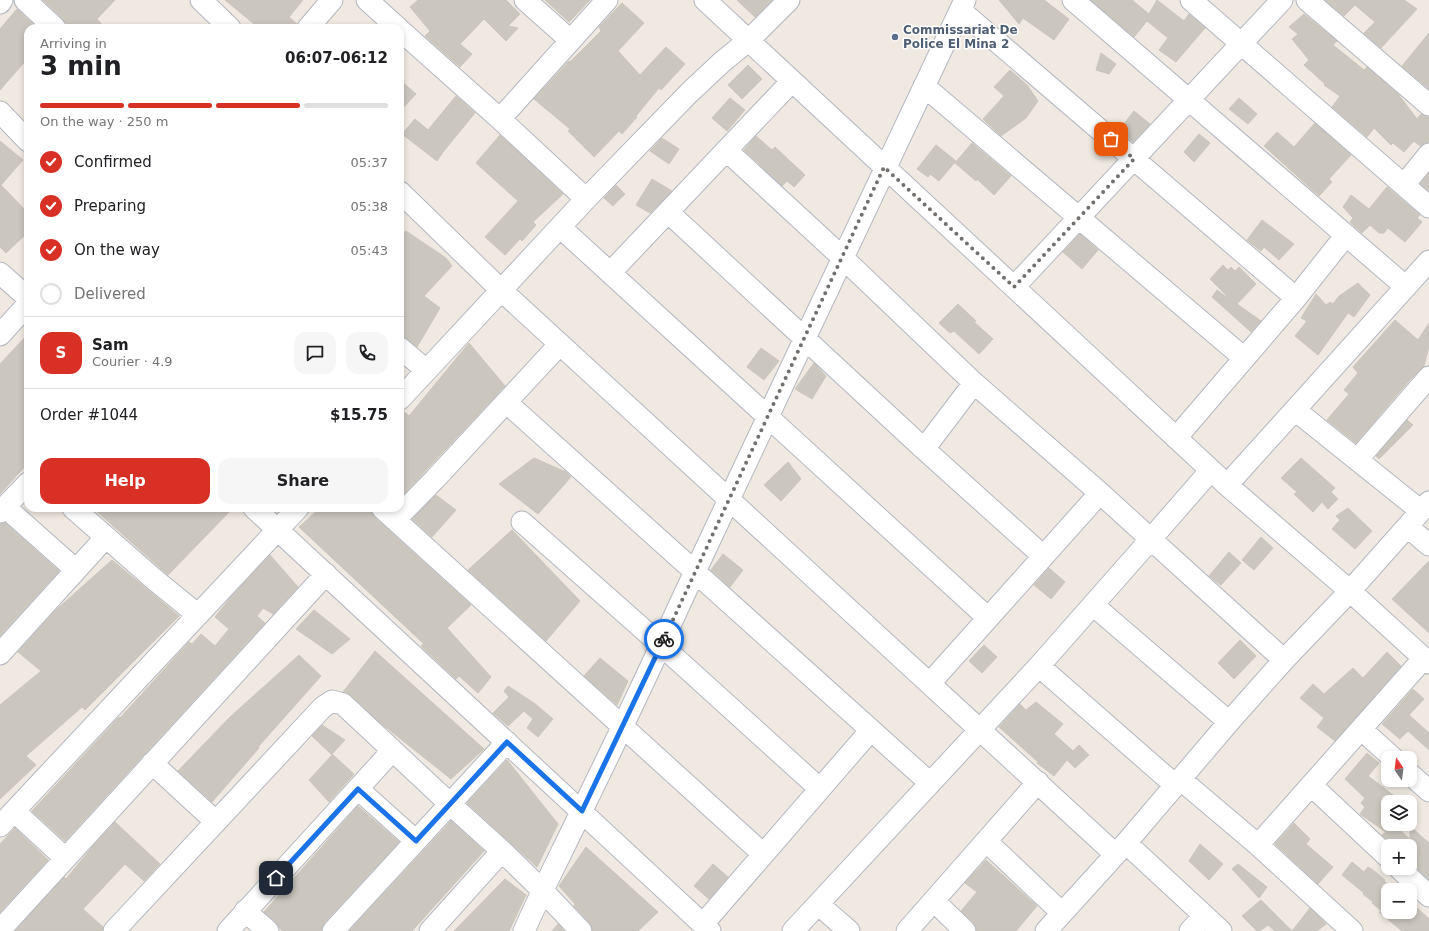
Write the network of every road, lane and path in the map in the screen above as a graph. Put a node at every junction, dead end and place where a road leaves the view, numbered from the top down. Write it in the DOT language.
graph roads {
  1 [pos="2,0"];
  2 [pos="24,0"];
  3 [pos="201,0"];
  4 [pos="332,0"];
  5 [pos="367,0"];
  6 [pos="525,0"];
  7 [pos="607,0"];
  8 [pos="705,0"];
  9 [pos="789,0"];
  10 [pos="1073,0"];
  11 [pos="1191,0"];
  12 [pos="1282,0"];
  13 [pos="1307,0"];
  14 [pos="0,3"];
  15 [pos="962,5"];
  16 [pos="51,24"];
  17 [pos="226,24"];
  18 [pos="311,24"];
  19 [pos="393,24"];
  20 [pos="404,33"];
  21 [pos="570,40"];
  22 [pos="749,40"];
  23 [pos="1241,43"];
  24 [pos="792,81"];
  25 [pos="924,86"];
  26 [pos="1188,99"];
  27 [pos="1429,105"];
  28 [pos="0,112"];
  29 [pos="500,119"];
  30 [pos="24,137"];
  31 [pos="726,150"];
  32 [pos="1429,154"];
  33 [pos="1134,159"];
  34 [pos="884,167"];
  35 [pos="1404,185"];
  36 [pos="404,196"];
  37 [pos="586,199"];
  38 [pos="1429,207"];
  39 [pos="668,212"];
  40 [pos="1079,218"];
  41 [pos="560,226"];
  42 [pos="1346,235"];
  43 [pos="843,258"];
  44 [pos="1429,261"];
  45 [pos="0,273"];
  46 [pos="610,273"];
  47 [pos="1014,287"];
  48 [pos="1406,287"];
  49 [pos="501,290"];
  50 [pos="24,294"];
  51 [pos="1296,298"];
  52 [pos="24,309"];
  53 [pos="0,336"];
  54 [pos="804,337"];
  55 [pos="560,344"];
  56 [pos="404,351"];
  57 [pos="1244,358"];
  58 [pos="426,370"];
  59 [pos="1429,377"];
  60 [pos="974,383"];
  61 [pos="404,395"];
  62 [pos="506,402"];
  63 [pos="1295,410"];
  64 [pos="768,417"];
  65 [pos="1176,438"];
  66 [pos="924,449"];
  67 [pos="1357,460"];
  68 [pos="1211,470"];
  69 [pos="1227,485"];
  70 [pos="24,487"];
  71 [pos="1100,493"];
  72 [pos="730,499"];
  73 [pos="404,503"];
  74 [pos="3,509"];
  75 [pos="79,512"];
  76 [pos="258,512"];
  77 [pos="294,512"];
  78 [pos="1419,513"];
  79 [pos="389,514"];
  80 [pos="522,522"];
  81 [pos="278,530"];
  82 [pos="106,536"];
  83 [pos="1150,540"];
  84 [pos="1429,545"];
  85 [pos="1043,556"];
  86 [pos="76,570"];
  87 [pos="695,572"];
  88 [pos="326,574"];
  89 [pos="1350,591"];
  90 [pos="1093,605"];
  91 [pos="198,615"];
  92 [pos="988,618"];
  93 [pos="661,645"];
  94 [pos="0,654"];
  95 [pos="1284,660"];
  96 [pos="1426,661"];
  97 [pos="1039,666"];
  98 [pos="930,683"];
  99 [pos="1229,722"];
  100 [pos="622,727"];
  101 [pos="979,729"];
  102 [pos="1361,729"];
  103 [pos="871,730"];
  104 [pos="507,742"];
  105 [pos="392,751"];
  106 [pos="1385,751"];
  107 [pos="152,763"];
  108 [pos="1417,780"];
  109 [pos="1038,782"];
  110 [pos="1177,782"];
  111 [pos="930,783"];
  112 [pos="1311,785"];
  113 [pos="358,789"];
  114 [pos="820,789"];
  115 [pos="1429,791"];
  116 [pos="450,804"];
  117 [pos="14,811"];
  118 [pos="582,811"];
  119 [pos="216,822"];
  120 [pos="0,826"];
  121 [pos="416,841"];
  122 [pos="986,841"];
  123 [pos="1258,845"];
  124 [pos="1121,848"];
  125 [pos="1381,850"];
  126 [pos="502,851"];
  127 [pos="763,854"];
  128 [pos="65,858"];
  129 [pos="1406,875"];
  130 [pos="542,890"];
  131 [pos="1429,896"];
  132 [pos="934,901"];
  133 [pos="818,904"];
  134 [pos="246,911"];
  135 [pos="1062,913"];
  136 [pos="1204,916"];
  137 [pos="706,927"];
  138 [pos="0,930"];
  139 [pos="114,931"];
  140 [pos="228,931"];
  141 [pos="268,931"];
  142 [pos="333,931"];
  143 [pos="430,931"];
  144 [pos="524,931"];
  145 [pos="581,931"];
  146 [pos="793,931"];
  147 [pos="849,931"];
  148 [pos="907,931"];
  149 [pos="965,931"];
  150 [pos="1046,931"];
  151 [pos="1190,931"];
  152 [pos="1221,931"];
  153 [pos="1352,931"];
  1 -- 14 [label="street"];
  2 -- 16 [label="street"];
  3 -- 17 [label="street"];
  4 -- 18 [label="street"];
  5 -- 19 [label="street"];
  6 -- 21 [label="street"];
  7 -- 21 [label="street"];
  8 -- 22 [label="street"];
  9 -- 22 [label="street"];
  10 -- 26 [label="street"];
  11 -- 23 [label="street"];
  12 -- 23 [label="street"];
  13 -- 27 [label="street"];
  15 -- 25 [label="street"];
  15 -- 33 [label="street"];
  20 -- 29 [label="street"];
  21 -- 29 [label="street"];
  22 -- 24 [label="street"];
  22 -- 37 [label="street"];
  23 -- 26 [label="street"];
  23 -- 35 [label="street"];
  24 -- 31 [label="street"];
  24 -- 34 [label="street"];
  25 -- 34 [label="street"];
  25 -- 40 [label="street"];
  26 -- 33 [label="street"];
  26 -- 42 [label="street"];
  28 -- 30 [label="street"];
  29 -- 37 [label="street"];
  31 -- 39 [label="street"];
  31 -- 43 [label="street"];
  32 -- 35 [label="street"];
  33 -- 40 [label="street"];
  33 -- 51 [label="street"];
  34 -- 43 [label="street"];
  34 -- 47 [label="street"];
  35 -- 38 [label="street"];
  36 -- 49 [label="street"];
  37 -- 41 [label="street"];
  39 -- 46 [label="street"];
  39 -- 54 [label="street"];
  40 -- 47 [label="street"];
  40 -- 57 [label="street"];
  41 -- 46 [label="street"];
  41 -- 49 [label="street"];
  42 -- 48 [label="street"];
  42 -- 51 [label="street"];
  43 -- 54 [label="street"];
  43 -- 60 [label="street"];
  44 -- 48 [label="street"];
  45 -- 50 [label="street"];
  46 -- 64 [label="street"];
  47 -- 65 [label="street"];
  48 -- 63 [label="street"];
  49 -- 55 [label="street"];
  49 -- 58 [label="street"];
  51 -- 57 [label="street"];
  52 -- 53 [label="street"];
  54 -- 64 [label="street"];
  54 -- 66 [label="street"];
  55 -- 62 [label="street"];
  55 -- 72 [label="street"];
  56 -- 58 [label="street"];
  57 -- 65 [label="street"];
  58 -- 61 [label="street"];
  59 -- 67 [label="street"];
  60 -- 66 [label="street"];
  60 -- 71 [label="street"];
  62 -- 73 [label="street"];
  62 -- 87 [label="street"];
  63 -- 67 [label="street"];
  63 -- 69 [label="street"];
  64 -- 72 [label="street"];
  64 -- 92 [label="street"];
  65 -- 68 [label="street"];
  66 -- 85 [label="street"];
  67 -- 78 [label="street"];
  68 -- 69 [label="street"];
  68 -- 83 [label="street"];
  69 -- 89 [label="street"];
  70 -- 74 [label="street"];
  71 -- 83 [label="street"];
  71 -- 85 [label="street"];
  72 -- 87 [label="street"];
  72 -- 98 [label="street"];
  74 -- 86 [label="street"];
  75 -- 82 [label="street"];
  76 -- 81 [label="street"];
  77 -- 81 [label="street"];
  78 -- 84 [label="street"];
  78 -- 89 [label="street"];
  79 -- 100 [label="street"];
  80 -- 93 [label="street"];
  81 -- 88 [label="street"];
  81 -- 91 [label="street"];
  82 -- 86 [label="street"];
  82 -- 91 [label="street"];
  83 -- 90 [label="street"];
  83 -- 95 [label="street"];
  85 -- 92 [label="street"];
  86 -- 94 [label="street"];
  87 -- 93 [label="street"];
  87 -- 103 [label="street"];
  88 -- 104 [label="street"];
  88 -- 107 [label="street"];
  89 -- 95 [label="street"];
  89 -- 96 [label="street"];
  90 -- 97 [label="street"];
  90 -- 99 [label="street"];
  91 -- 117 [label="street"];
  92 -- 98 [label="street"];
  93 -- 100 [label="street"];
  93 -- 114 [label="street"];
  95 -- 99 [label="street"];
  96 -- 102 [label="street"];
  97 -- 101 [label="street"];
  97 -- 110 [label="street"];
  98 -- 101 [label="street"];
  99 -- 110 [label="street"];
  100 -- 118 [label="street"];
  100 -- 127 [label="street"];
  101 -- 109 [label="street"];
  101 -- 111 [label="street"];
  102 -- 106 [label="street"];
  102 -- 112 [label="street"];
  103 -- 111 [label="street"];
  103 -- 114 [label="street"];
  104 -- 116 [label="street"];
  104 -- 118 [label="street"];
  105 -- 113 [label="street"];
  105 -- 116 [label="street"];
  105 -- 119 [label="street"];
  107 -- 119 [label="street"];
  107 -- 128 [label="street"];
  108 -- 115 [label="street"];
  109 -- 122 [label="street"];
  109 -- 124 [label="street"];
  110 -- 123 [label="street"];
  110 -- 124 [label="street"];
  111 -- 133 [label="street"];
  112 -- 123 [label="street"];
  112 -- 125 [label="street"];
  113 -- 121 [label="street"];
  113 -- 134 [label="street"];
  114 -- 127 [label="street"];
  116 -- 121 [label="street"];
  116 -- 126 [label="street"];
  117 -- 120 [label="street"];
  117 -- 128 [label="street"];
  118 -- 130 [label="street"];
  118 -- 137 [label="street"];
  119 -- 139 [label="street"];
  121 -- 142 [label="street"];
  122 -- 132 [label="street"];
  122 -- 135 [label="street"];
  123 -- 153 [label="street"];
  124 -- 135 [label="street"];
  124 -- 136 [label="street"];
  126 -- 130 [label="street"];
  126 -- 143 [label="street"];
  127 -- 137 [label="street"];
  128 -- 138 [label="street"];
  129 -- 131 [label="street"];
  130 -- 144 [label="street"];
  130 -- 145 [label="street"];
  132 -- 148 [label="street"];
  132 -- 149 [label="street"];
  133 -- 146 [label="street"];
  133 -- 147 [label="street"];
  134 -- 140 [label="street"];
  134 -- 141 [label="street"];
  135 -- 150 [label="street"];
  136 -- 151 [label="street"];
  136 -- 152 [label="street"];
}
